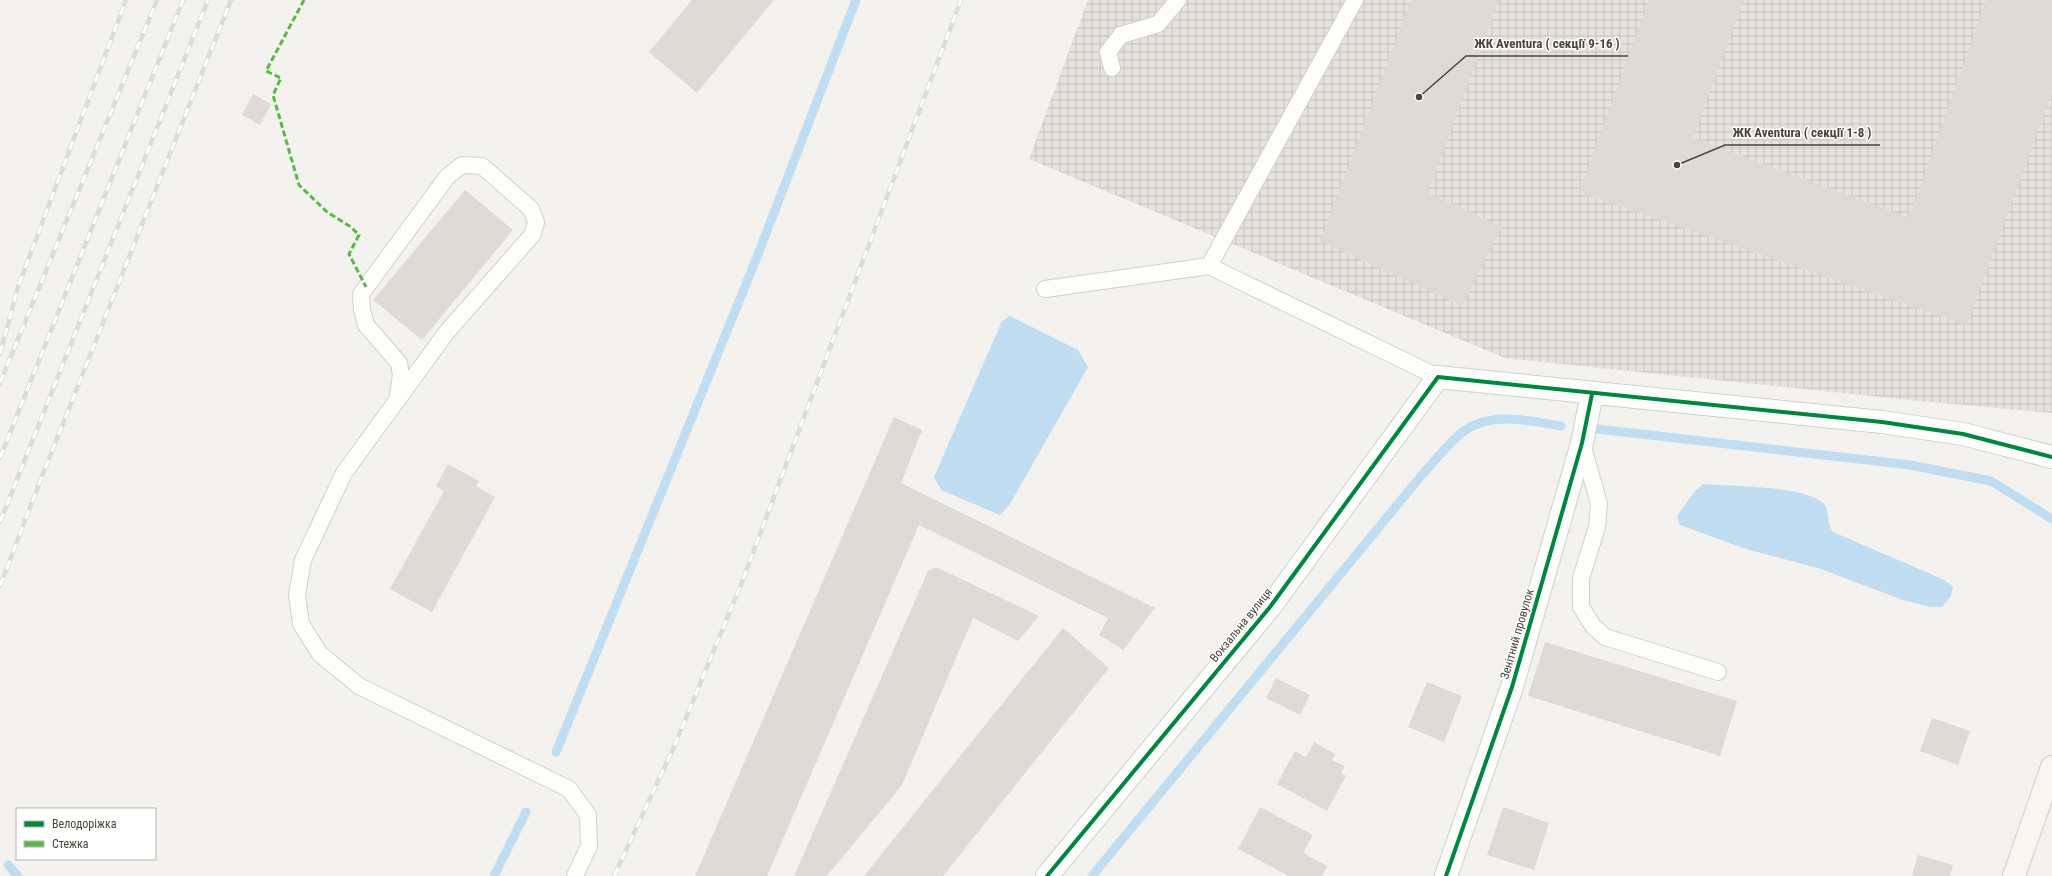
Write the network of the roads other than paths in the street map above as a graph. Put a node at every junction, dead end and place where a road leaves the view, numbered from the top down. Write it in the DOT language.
graph roads {
  1 [pos="1178,0"];
  2 [pos="1355,0"];
  3 [pos="1112,68"];
  4 [pos="1209,266"];
  5 [pos="1045,289"];
  6 [pos="1438,377"];
  7 [pos="1592,394"];
  8 [pos="397,401"];
  9 [pos="1582,443"];
  10 [pos="2052,457"];
  11 [pos="1718,672"];
  12 [pos="2052,767"];
  13 [pos="575,876"];
  14 [pos="1047,876"];
  15 [pos="1446,876"];
  16 [pos="2014,876"];
  1 -- 3 [label="lane"];
  2 -- 4 [label="lane"];
  4 -- 5 [label="lane"];
  4 -- 6 [label="lane"];
  6 -- 7 [label="street"];
  6 -- 14 [label="street, Вокзальна вулиця"];
  7 -- 9 [label="street, Зенітний провулок"];
  7 -- 10 [label="street"];
  8 -- 8 [label="lane"];
  8 -- 13 [label="lane"];
  9 -- 11 [label="lane"];
  9 -- 15 [label="street, Зенітний провулок"];
  12 -- 16 [label="main road"];
}
